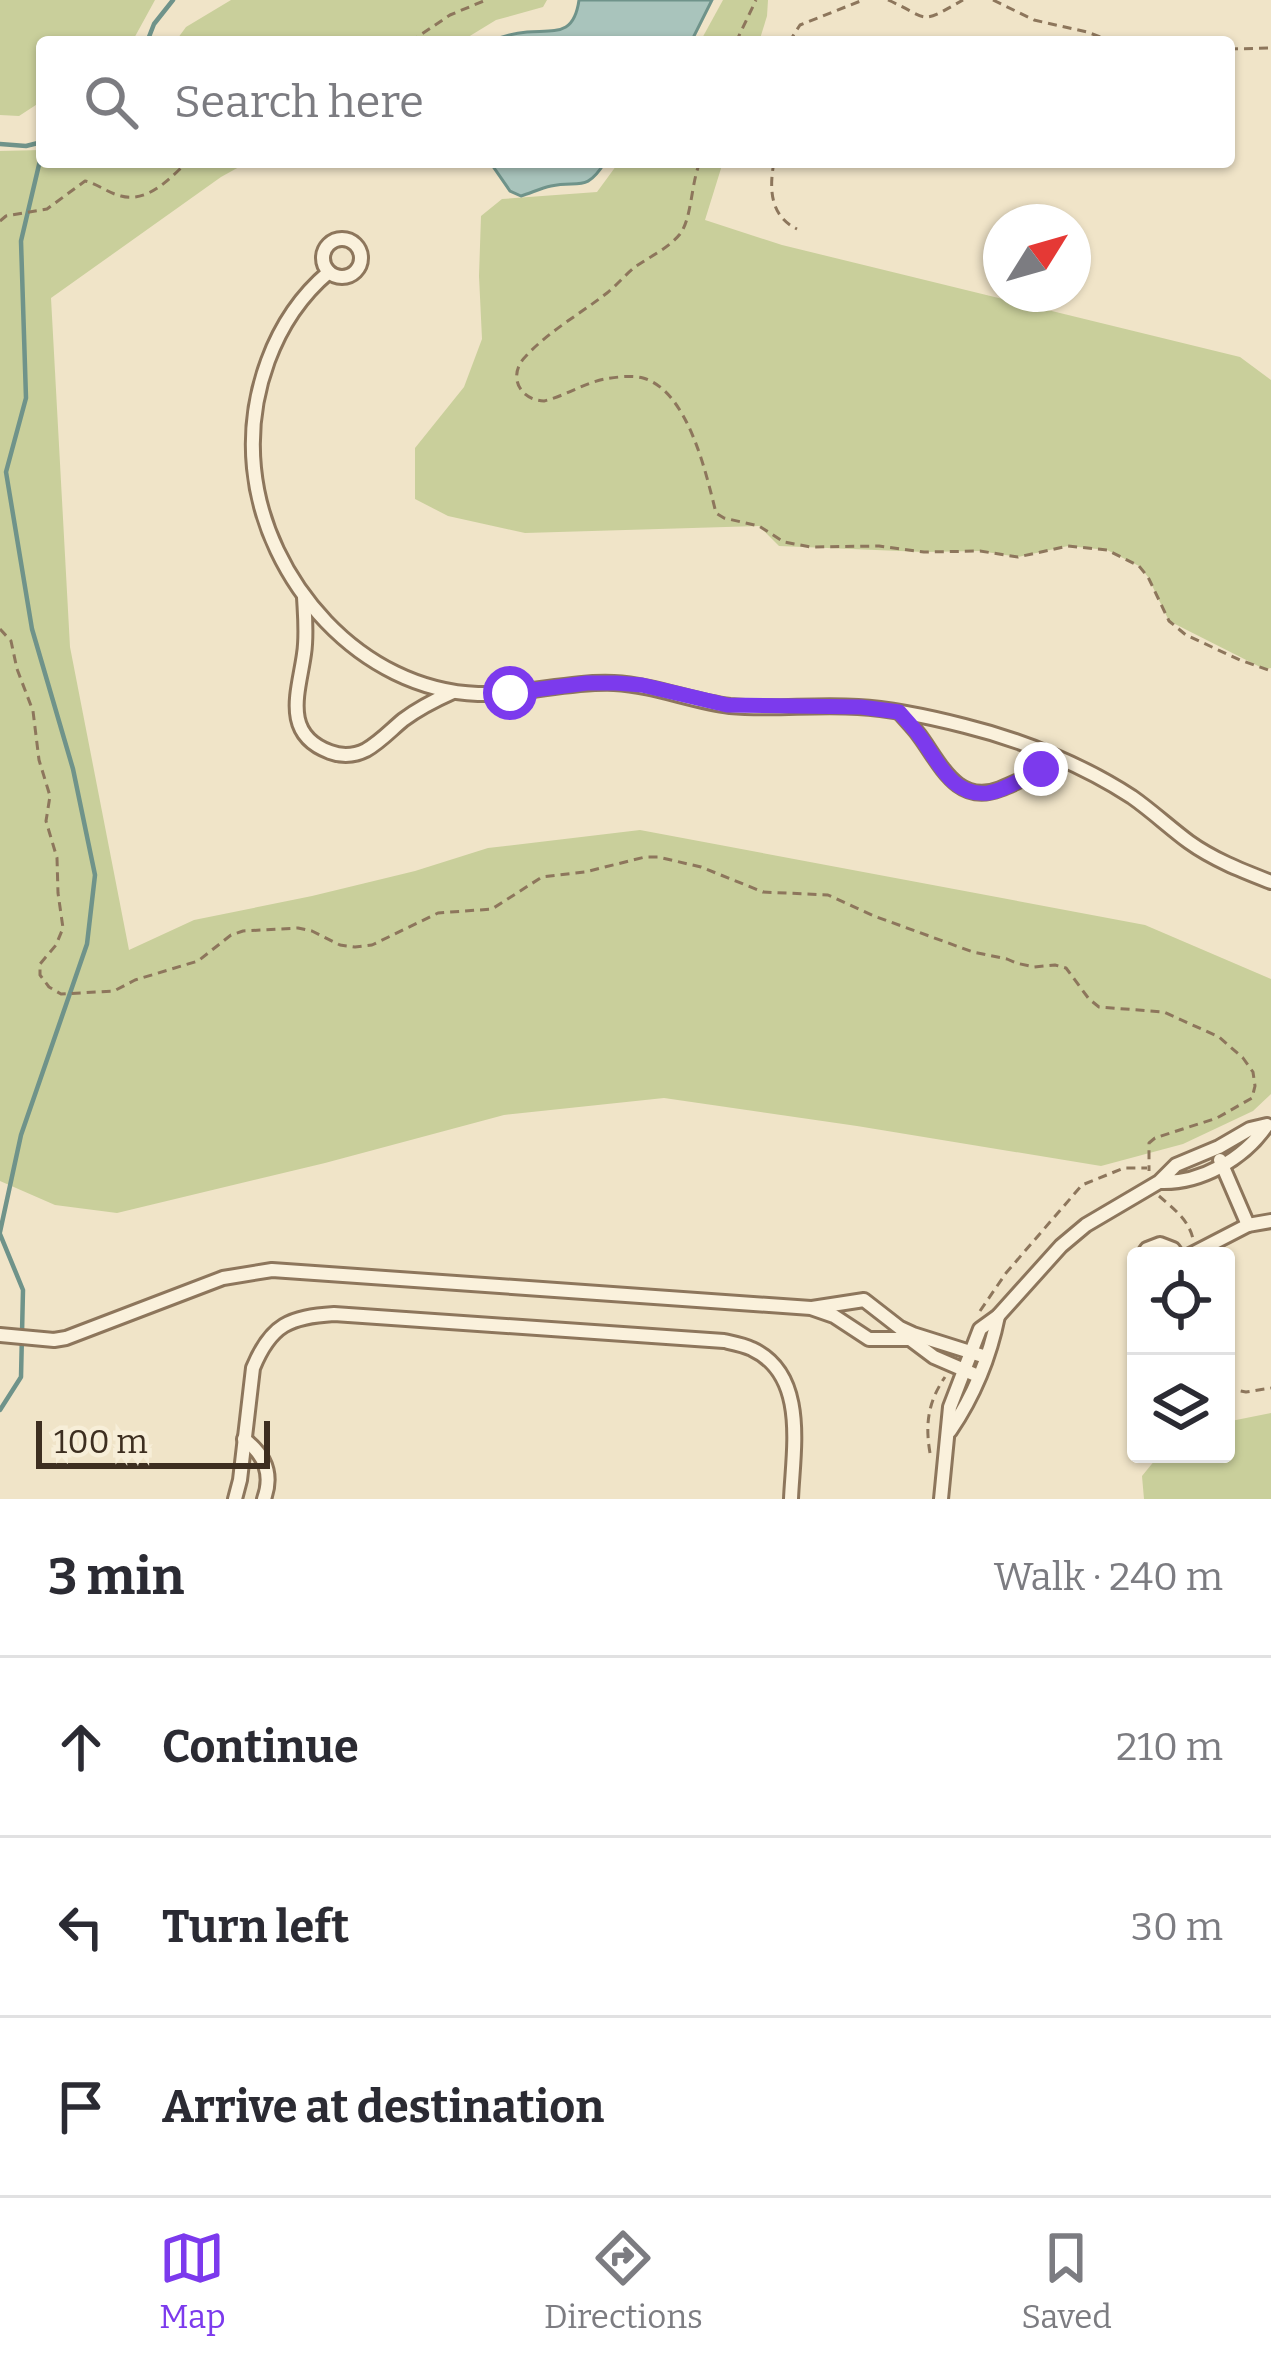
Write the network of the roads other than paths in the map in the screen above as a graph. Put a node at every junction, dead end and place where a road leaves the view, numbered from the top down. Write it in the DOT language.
graph roads {
  1 [pos="329,272"];
  2 [pos="304,596"];
  3 [pos="453,692"];
  4 [pos="899,712"];
  5 [pos="1063,762"];
  6 [pos="1271,882"];
  7 [pos="1269,1123"];
  8 [pos="1215,1149"];
  9 [pos="1222,1165"];
  10 [pos="1156,1183"];
  11 [pos="1271,1221"];
  12 [pos="1248,1225"];
  13 [pos="1206,1247"];
  14 [pos="811,1308"];
  15 [pos="998,1316"];
  16 [pos="1,1335"];
  17 [pos="971,1350"];
  18 [pos="986,1357"];
  19 [pos="962,1371"];
  20 [pos="978,1376"];
  21 [pos="950,1432"];
  22 [pos="244,1439"];
  23 [pos="235,1499"];
  24 [pos="264,1499"];
  25 [pos="790,1499"];
  26 [pos="940,1499"];
  1 -- 2 [label="street"];
  2 -- 3 [label="street"];
  2 -- 3 [label="street"];
  3 -- 4 [label="street"];
  4 -- 5 [label="street"];
  4 -- 5 [label="street"];
  5 -- 6 [label="street"];
  7 -- 8 [label="street"];
  7 -- 9 [label="street"];
  8 -- 9 [label="street"];
  8 -- 10 [label="street"];
  9 -- 10 [label="street"];
  9 -- 12 [label="street"];
  10 -- 15 [label="street"];
  11 -- 12 [label="street"];
  12 -- 13 [label="street"];
  14 -- 16 [label="street"];
  14 -- 17 [label="street"];
  14 -- 19 [label="street"];
  15 -- 17 [label="street"];
  15 -- 18 [label="street"];
  17 -- 18 [label="street"];
  17 -- 19 [label="street"];
  18 -- 20 [label="street"];
  19 -- 20 [label="street"];
  19 -- 21 [label="street"];
  20 -- 21 [label="street"];
  21 -- 26 [label="street"];
  22 -- 23 [label="street"];
  22 -- 24 [label="street"];
  22 -- 25 [label="street"];
}
